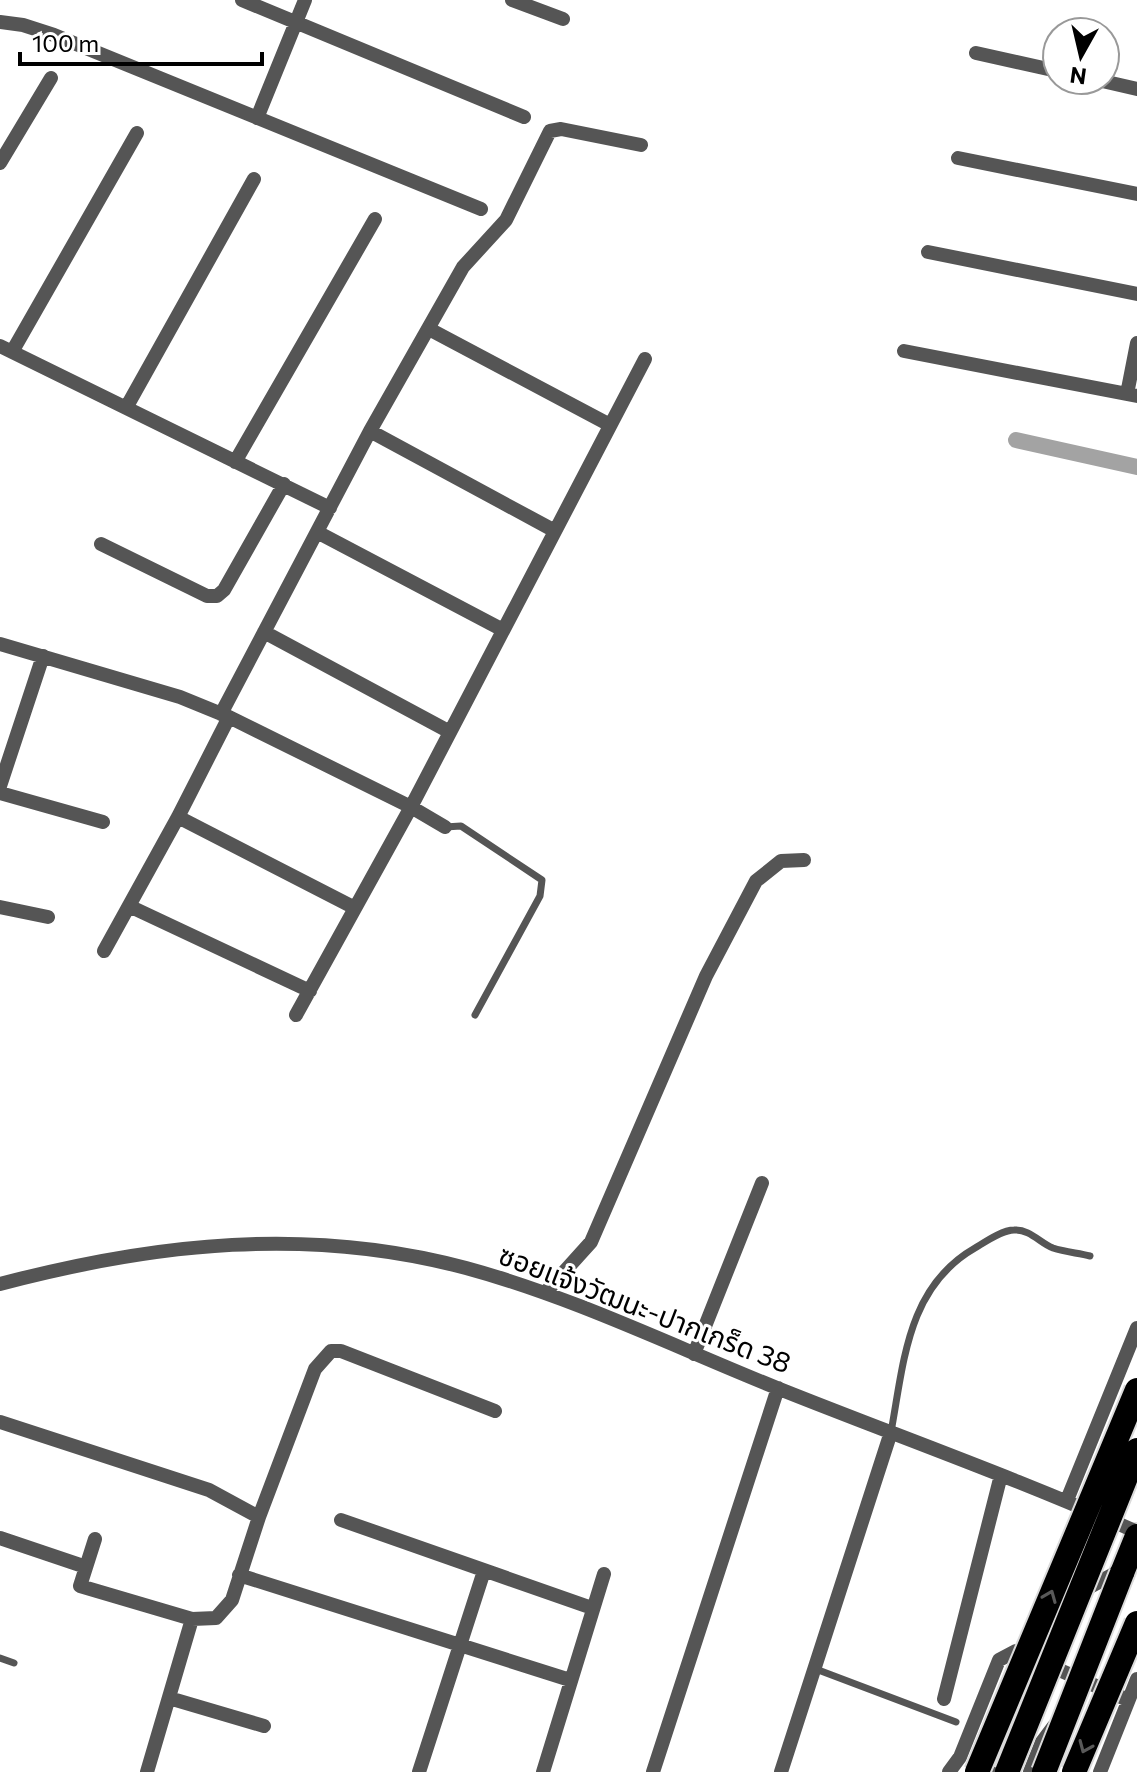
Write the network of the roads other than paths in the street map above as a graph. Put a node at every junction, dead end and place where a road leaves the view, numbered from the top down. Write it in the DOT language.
graph roads {
  1 [pos="242,0"];
  2 [pos="305,0"];
  3 [pos="512,0"];
  4 [pos="563,19"];
  5 [pos="0,22"];
  6 [pos="296,22"];
  7 [pos="976,53"];
  8 [pos="1041,67"];
  9 [pos="51,78"];
  10 [pos="524,117"];
  11 [pos="257,118"];
  12 [pos="137,133"];
  13 [pos="641,145"];
  14 [pos="958,158"];
  15 [pos="0,163"];
  16 [pos="254,179"];
  17 [pos="1137,194"];
  18 [pos="481,209"];
  19 [pos="375,219"];
  20 [pos="928,252"];
  21 [pos="1137,294"];
  22 [pos="429,329"];
  23 [pos="1137,343"];
  24 [pos="6,349"];
  25 [pos="904,351"];
  26 [pos="645,359"];
  27 [pos="1132,395"];
  28 [pos="126,408"];
  29 [pos="610,425"];
  30 [pos="370,431"];
  31 [pos="235,462"];
  32 [pos="284,484"];
  33 [pos="330,508"];
  34 [pos="555,531"];
  35 [pos="317,532"];
  36 [pos="101,544"];
  37 [pos="503,630"];
  38 [pos="264,632"];
  39 [pos="0,644"];
  40 [pos="43,656"];
  41 [pos="225,716"];
  42 [pos="450,732"];
  43 [pos="0,786"];
  44 [pos="0,793"];
  45 [pos="411,807"];
  46 [pos="178,817"];
  47 [pos="103,822"];
  48 [pos="445,827"];
  49 [pos="804,860"];
  50 [pos="129,906"];
  51 [pos="0,907"];
  52 [pos="355,908"];
  53 [pos="48,917"];
  54 [pos="104,951"];
  55 [pos="310,991"];
  56 [pos="296,1015"];
  57 [pos="475,1015"];
  58 [pos="762,1183"];
  59 [pos="1090,1256"];
  60 [pos="0,1284"];
  61 [pos="545,1293"];
  62 [pos="1137,1328"];
  63 [pos="694,1354"];
  64 [pos="778,1388"];
  65 [pos="1137,1390"];
  66 [pos="495,1411"];
  67 [pos="0,1422"];
  68 [pos="891,1432"];
  69 [pos="1137,1450"];
  70 [pos="1001,1475"];
  71 [pos="1067,1500"];
  72 [pos="1137,1513"];
  73 [pos="259,1517"];
  74 [pos="341,1520"];
  75 [pos="1135,1532"];
  76 [pos="0,1538"];
  77 [pos="95,1539"];
  78 [pos="86,1567"];
  79 [pos="484,1571"];
  80 [pos="1118,1573"];
  81 [pos="604,1574"];
  82 [pos="239,1575"];
  83 [pos="592,1608"];
  84 [pos="192,1619"];
  85 [pos="1137,1623"];
  86 [pos="459,1644"];
  87 [pos="0,1658"];
  88 [pos="1035,1659"];
  89 [pos="14,1663"];
  90 [pos="813,1668"];
  91 [pos="1074,1677"];
  92 [pos="1137,1679"];
  93 [pos="570,1680"];
  94 [pos="169,1698"];
  95 [pos="944,1699"];
  96 [pos="1128,1700"];
  97 [pos="956,1722"];
  98 [pos="264,1726"];
  99 [pos="147,1772"];
  100 [pos="419,1772"];
  101 [pos="543,1772"];
  102 [pos="653,1772"];
  103 [pos="781,1772"];
  104 [pos="949,1772"];
  105 [pos="977,1772"];
  106 [pos="992,1772"];
  107 [pos="1007,1772"];
  108 [pos="1030,1772"];
  109 [pos="1044,1772"];
  110 [pos="1074,1772"];
  111 [pos="1100,1772"];
  1 -- 6 [label="street"];
  2 -- 6 [label="street"];
  3 -- 4 [label="street"];
  5 -- 11 [label="street"];
  6 -- 10 [label="street"];
  6 -- 11 [label="street"];
  7 -- 8 [label="street"];
  9 -- 15 [label="street"];
  11 -- 18 [label="street"];
  12 -- 24 [label="street"];
  13 -- 22 [label="street"];
  14 -- 17 [label="street"];
  16 -- 28 [label="street"];
  19 -- 31 [label="street"];
  20 -- 21 [label="street"];
  22 -- 29 [label="street"];
  22 -- 30 [label="street"];
  23 -- 27 [label="street"];
  24 -- 28 [label="street"];
  25 -- 27 [label="street"];
  26 -- 29 [label="street"];
  28 -- 31 [label="street"];
  29 -- 34 [label="street"];
  30 -- 33 [label="street"];
  30 -- 34 [label="street"];
  31 -- 32 [label="street"];
  32 -- 33 [label="street"];
  32 -- 36 [label="street"];
  33 -- 35 [label="street"];
  34 -- 37 [label="street"];
  35 -- 37 [label="street"];
  35 -- 38 [label="street"];
  37 -- 42 [label="street"];
  38 -- 41 [label="street"];
  38 -- 42 [label="street"];
  39 -- 40 [label="street"];
  40 -- 41 [label="street"];
  40 -- 43 [label="street"];
  41 -- 45 [label="street"];
  41 -- 46 [label="street"];
  42 -- 45 [label="street"];
  44 -- 47 [label="street"];
  45 -- 48 [label="street"];
  45 -- 52 [label="street"];
  46 -- 50 [label="street"];
  46 -- 52 [label="street"];
  48 -- 57 [label="lane"];
  49 -- 61 [label="street"];
  50 -- 54 [label="street"];
  50 -- 55 [label="street"];
  51 -- 53 [label="street"];
  52 -- 55 [label="street"];
  55 -- 56 [label="street"];
  58 -- 63 [label="street"];
  59 -- 68 [label="lane"];
  60 -- 61 [label="street, ซอยแจ้งวัฒนะ-ปากเกร็ด 38"];
  61 -- 63 [label="street, ซอยแจ้งวัฒนะ-ปากเกร็ด 38"];
  62 -- 71 [label="street"];
  63 -- 64 [label="street, ซอยแจ้งวัฒนะ-ปากเกร็ด 38"];
  64 -- 68 [label="street, ซอยแจ้งวัฒนะ-ปากเกร็ด 38"];
  64 -- 102 [label="street"];
  105 -- 65 [label="highway, one-way, bridge"];
  66 -- 73 [label="street"];
  67 -- 73 [label="street"];
  68 -- 70 [label="street, ซอยแจ้งวัฒนะ-ปากเกร็ด 38"];
  68 -- 90 [label="street"];
  69 -- 107 [label="highway, bridge"];
  70 -- 71 [label="street, ซอยแจ้งวัฒนะ-ปากเกร็ด 38"];
  70 -- 95 [label="street"];
  71 -- 75 [label="street, ซอยแจ้งวัฒนะ-ปากเกร็ด 38"];
  72 -- 75 [label="street"];
  73 -- 82 [label="street"];
  74 -- 79 [label="street"];
  75 -- 80 [label="highway"];
  76 -- 78 [label="street"];
  77 -- 78 [label="street"];
  78 -- 84 [label="street"];
  79 -- 83 [label="street"];
  79 -- 86 [label="street"];
  80 -- 88 [label="street"];
  80 -- 91 [label="street"];
  80 -- 109 [label="highway, bridge"];
  81 -- 83 [label="street"];
  82 -- 84 [label="street"];
  82 -- 86 [label="street"];
  83 -- 93 [label="street"];
  84 -- 94 [label="street"];
  85 -- 110 [label="highway, one-way, bridge"];
  86 -- 93 [label="street"];
  86 -- 100 [label="street"];
  87 -- 89 [label="lane"];
  88 -- 91 [label="street"];
  88 -- 104 [label="street"];
  88 -- 106 [label="street"];
  90 -- 97 [label="lane"];
  90 -- 103 [label="street"];
  91 -- 96 [label="street"];
  91 -- 108 [label="street"];
  92 -- 96 [label="street"];
  93 -- 101 [label="street"];
  94 -- 98 [label="street"];
  94 -- 99 [label="street"];
  96 -- 111 [label="street"];
}
